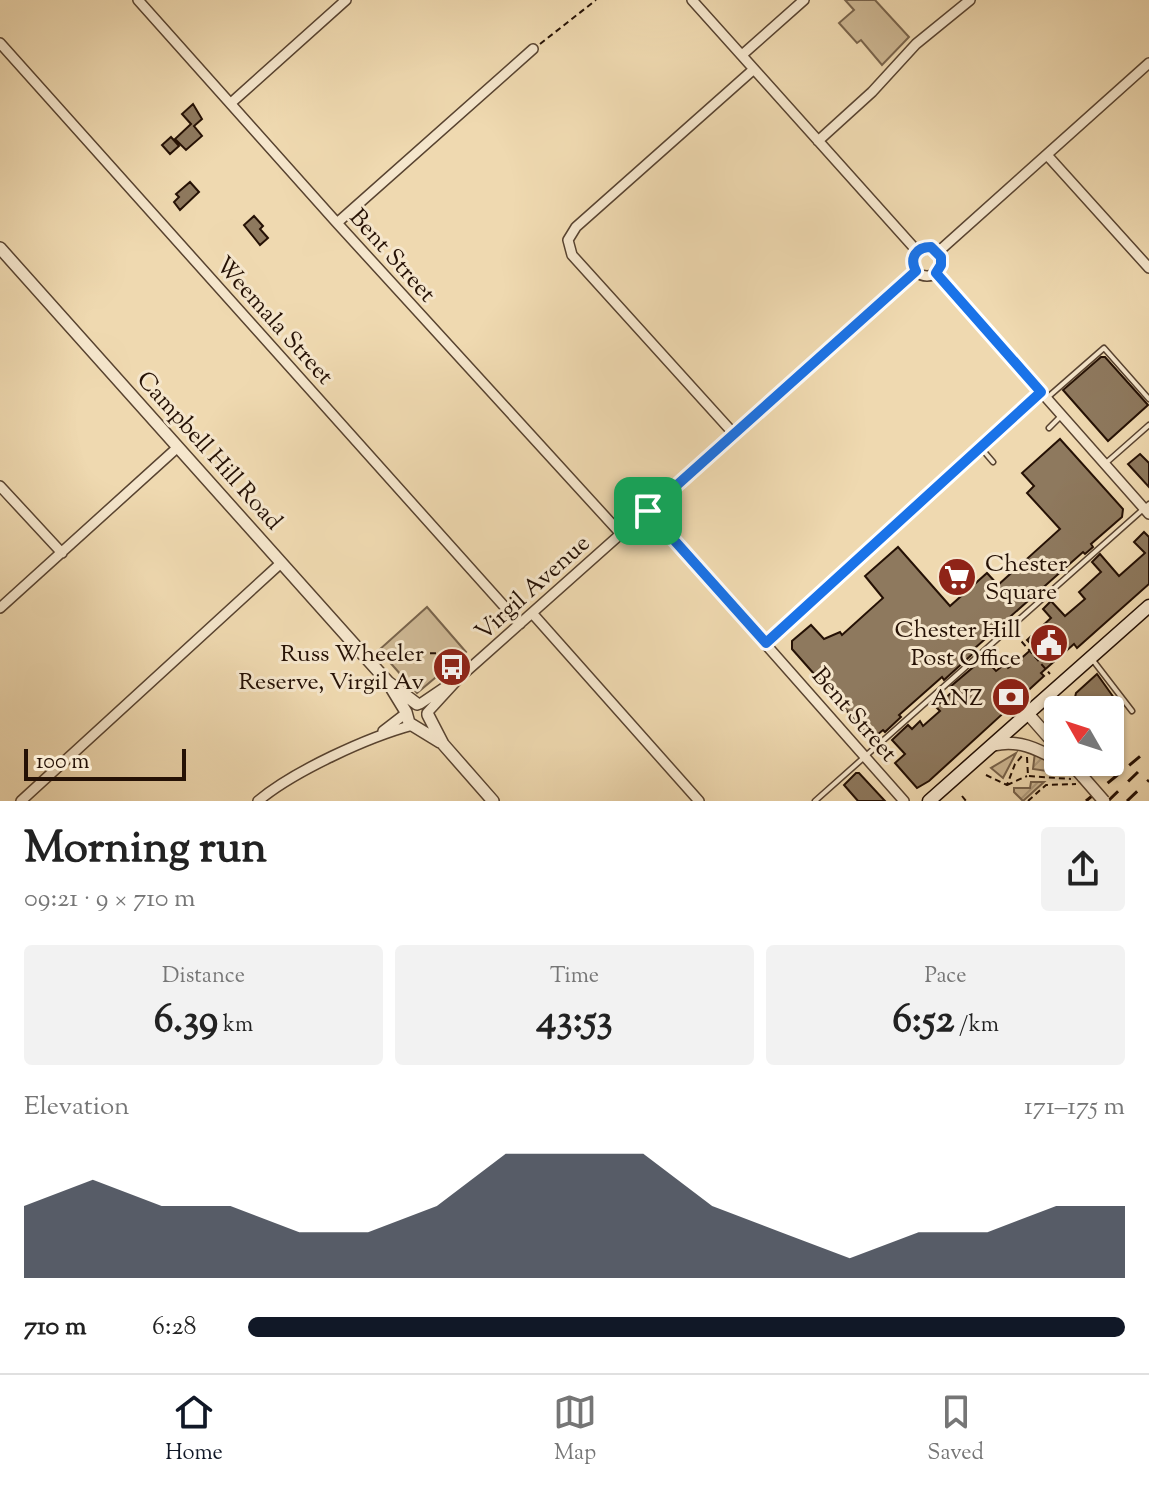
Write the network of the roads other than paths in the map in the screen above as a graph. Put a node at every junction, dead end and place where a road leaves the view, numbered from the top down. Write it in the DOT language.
graph roads {
  1 [pos="138,0"];
  2 [pos="346,0"];
  3 [pos="692,0"];
  4 [pos="804,0"];
  5 [pos="970,0"];
  6 [pos="0,43"];
  7 [pos="533,49"];
  8 [pos="742,55"];
  9 [pos="1149,63"];
  10 [pos="754,69"];
  11 [pos="231,103"];
  12 [pos="818,141"];
  13 [pos="1047,155"];
  14 [pos="337,223"];
  15 [pos="0,248"];
  16 [pos="917,251"];
  17 [pos="938,252"];
  18 [pos="1149,268"];
  19 [pos="916,271"];
  20 [pos="936,273"];
  21 [pos="1044,395"];
  22 [pos="1149,399"];
  23 [pos="1062,416"];
  24 [pos="1149,425"];
  25 [pos="1049,428"];
  26 [pos="734,434"];
  27 [pos="178,447"];
  28 [pos="981,448"];
  29 [pos="993,462"];
  30 [pos="1105,464"];
  31 [pos="0,486"];
  32 [pos="1147,509"];
  33 [pos="648,511"];
  34 [pos="621,534"];
  35 [pos="62,553"];
  36 [pos="281,563"];
  37 [pos="1149,606"];
  38 [pos="0,608"];
  39 [pos="532,613"];
  40 [pos="520,624"];
  41 [pos="766,643"];
  42 [pos="1091,658"];
  43 [pos="388,682"];
  44 [pos="423,709"];
  45 [pos="1132,711"];
  46 [pos="406,713"];
  47 [pos="1029,715"];
  48 [pos="414,726"];
  49 [pos="1044,732"];
  50 [pos="378,735"];
  51 [pos="443,744"];
  52 [pos="994,745"];
  53 [pos="1044,753"];
  54 [pos="866,756"];
  55 [pos="1082,776"];
  56 [pos="21,801"];
  57 [pos="258,801"];
  58 [pos="493,801"];
  59 [pos="699,801"];
  60 [pos="815,801"];
  61 [pos="904,801"];
  62 [pos="929,801"];
  63 [pos="1104,801"];
  1 -- 11 [label="street, Bent Street"];
  2 -- 11 [label="street"];
  3 -- 8 [label="street"];
  4 -- 8 [label="street"];
  5 -- 12 [label="street"];
  6 -- 40 [label="street, Weemala Street"];
  7 -- 14 [label="street"];
  8 -- 10 [label="street"];
  9 -- 13 [label="street"];
  10 -- 12 [label="street"];
  10 -- 26 [label="street"];
  11 -- 14 [label="street, Bent Street"];
  12 -- 16 [label="street"];
  13 -- 17 [label="street"];
  13 -- 18 [label="street"];
  14 -- 34 [label="street, Bent Street"];
  15 -- 27 [label="street, Campbell Hill Road"];
  16 -- 17 [label="street"];
  16 -- 19 [label="street"];
  17 -- 20 [label="street"];
  19 -- 20 [label="street"];
  19 -- 26 [label="street, Virgil Avenue"];
  20 -- 21 [label="street"];
  21 -- 22 [label="lane"];
  21 -- 23 [label="street"];
  21 -- 28 [label="street"];
  23 -- 25 [label="lane"];
  23 -- 30 [label="street"];
  24 -- 30 [label="lane"];
  26 -- 33 [label="street, Virgil Avenue"];
  27 -- 35 [label="street"];
  27 -- 36 [label="street, Campbell Hill Road"];
  28 -- 29 [label="lane"];
  28 -- 41 [label="street"];
  30 -- 32 [label="street"];
  31 -- 35 [label="street"];
  32 -- 54 [label="lane"];
  33 -- 34 [label="street, Virgil Avenue"];
  33 -- 41 [label="street, Bent Street"];
  34 -- 39 [label="street, Virgil Avenue"];
  35 -- 38 [label="street"];
  36 -- 43 [label="street, Campbell Hill Road"];
  36 -- 56 [label="street"];
  37 -- 42 [label="main road"];
  39 -- 40 [label="street, Virgil Avenue"];
  39 -- 59 [label="street"];
  40 -- 44 [label="street, Virgil Avenue"];
  41 -- 54 [label="street, Bent Street"];
  42 -- 45 [label="lane"];
  42 -- 47 [label="main road"];
  43 -- 44 [label="street, Campbell Hill Road"];
  43 -- 46 [label="street, Campbell Hill Road"];
  44 -- 46 [label="street"];
  44 -- 48 [label="street"];
  44 -- 51 [label="street, Campbell Hill Road"];
  46 -- 48 [label="street"];
  46 -- 50 [label="street"];
  47 -- 49 [label="street"];
  47 -- 52 [label="main road"];
  48 -- 50 [label="street"];
  48 -- 51 [label="street, Campbell Hill Road"];
  50 -- 57 [label="street"];
  51 -- 58 [label="street, Campbell Hill Road"];
  52 -- 53 [label="street"];
  52 -- 62 [label="main road"];
  54 -- 60 [label="lane"];
  54 -- 61 [label="street, Bent Street"];
  55 -- 63 [label="street, bridge"];
}
